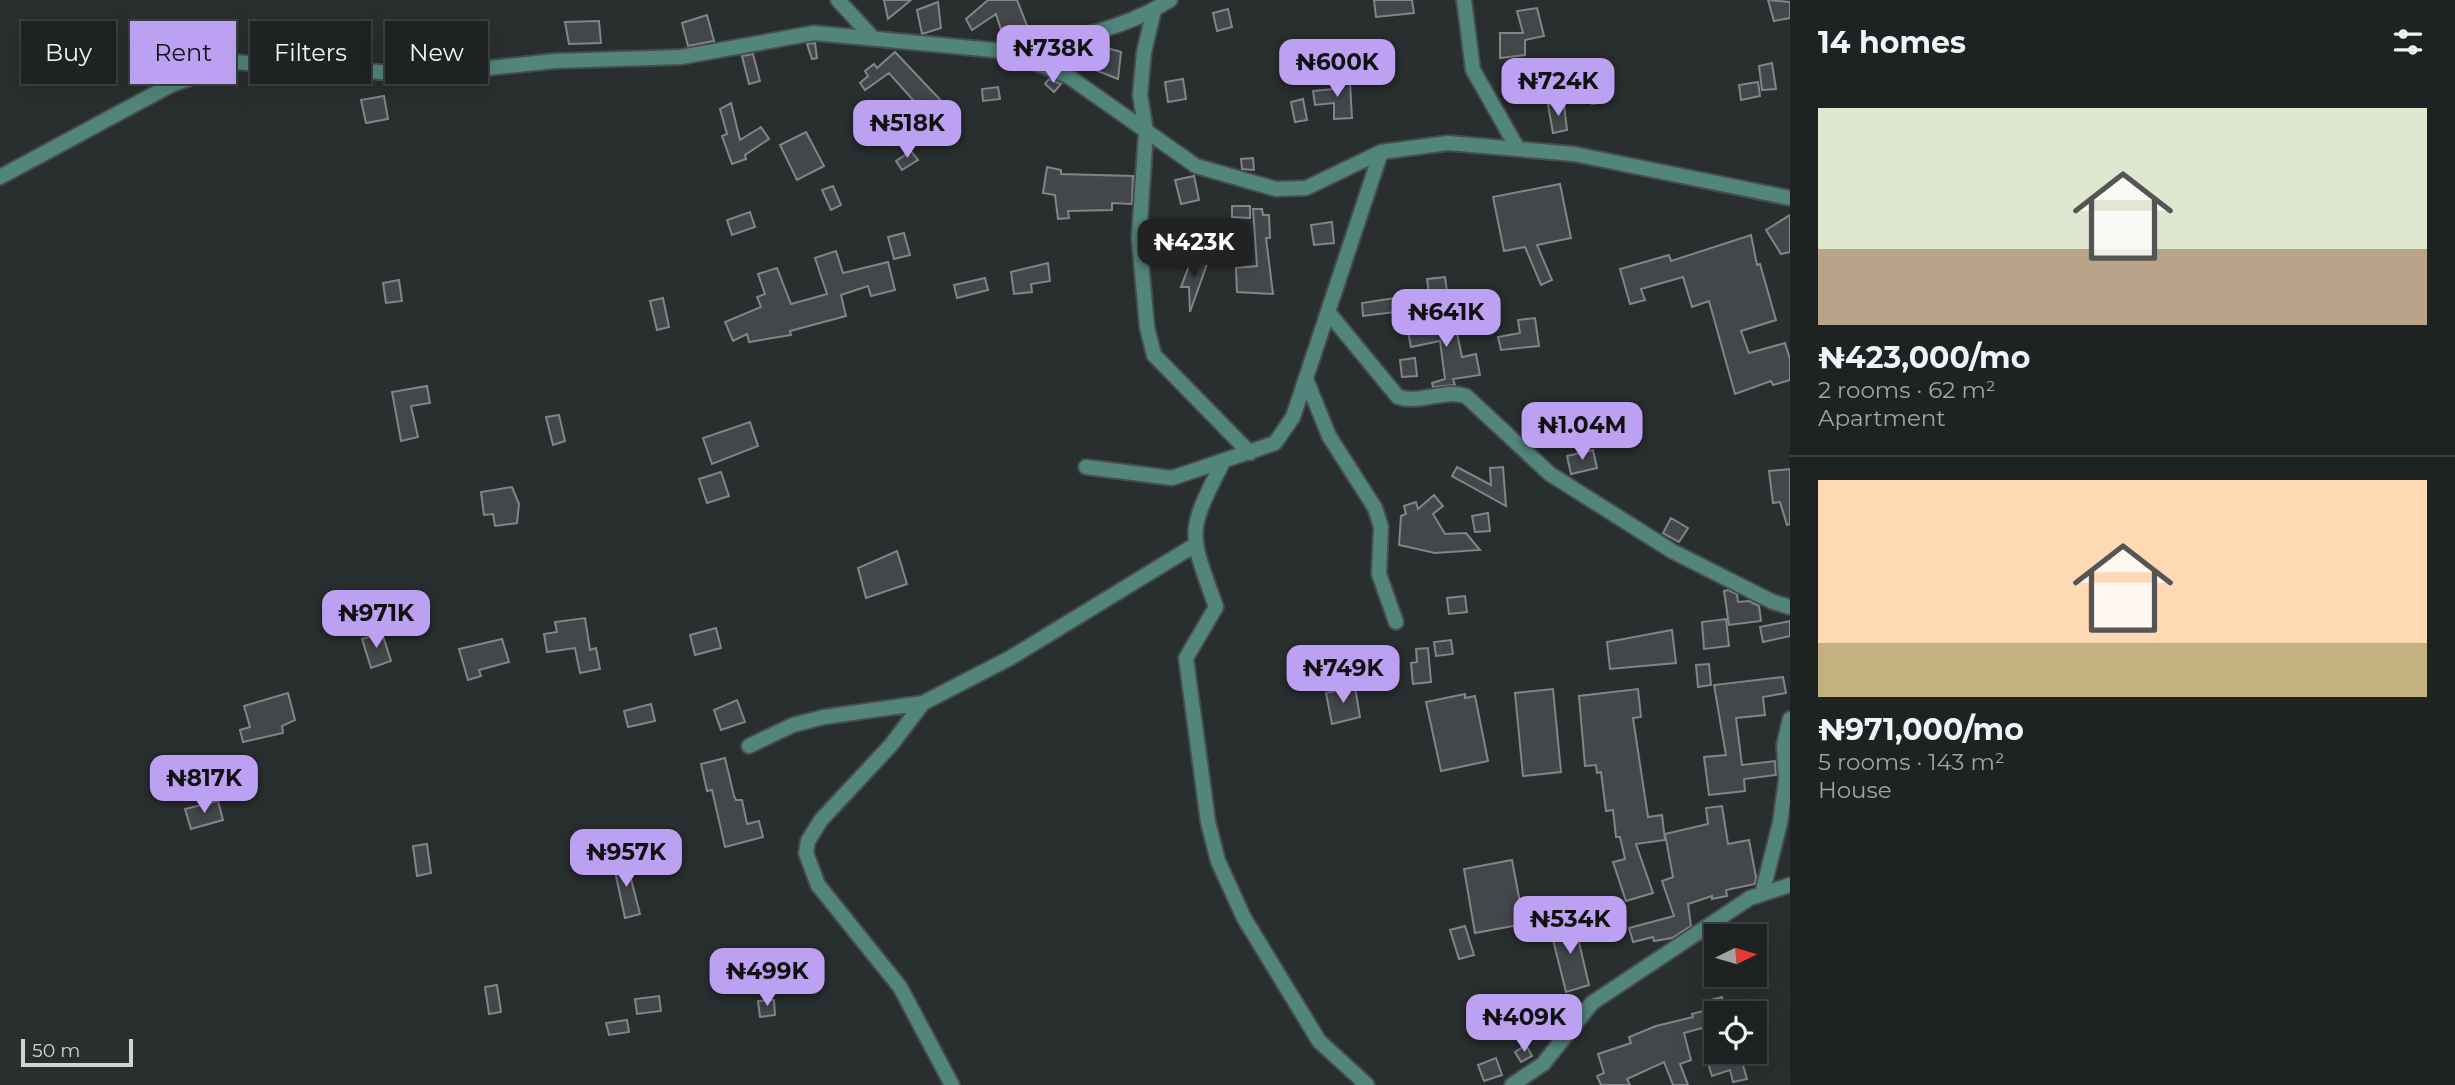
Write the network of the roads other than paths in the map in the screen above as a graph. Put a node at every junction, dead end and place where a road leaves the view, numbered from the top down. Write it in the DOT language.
graph roads {
  1 [pos="838,0"];
  2 [pos="1170,0"];
  3 [pos="1464,0"];
  4 [pos="1154,10"];
  5 [pos="872,37"];
  6 [pos="1004,51"];
  7 [pos="1146,131"];
  8 [pos="1518,149"];
  9 [pos="1381,152"];
  10 [pos="0,177"];
  11 [pos="1790,198"];
  12 [pos="1328,312"];
  13 [pos="1306,379"];
  14 [pos="1250,453"];
  15 [pos="1223,462"];
  16 [pos="1086,467"];
  17 [pos="1195,545"];
  18 [pos="1790,607"];
  19 [pos="1396,622"];
  20 [pos="923,703"];
  21 [pos="1790,719"];
  22 [pos="749,746"];
  23 [pos="1790,886"];
  24 [pos="1762,894"];
  25 [pos="952,1085"];
  26 [pos="1367,1085"];
  27 [pos="1512,1085"];
  1 -- 5 [label="street"];
  2 -- 4 [label="street"];
  3 -- 8 [label="street"];
  4 -- 6 [label="street"];
  4 -- 7 [label="street"];
  5 -- 6 [label="street"];
  5 -- 10 [label="street"];
  6 -- 7 [label="street"];
  7 -- 9 [label="street"];
  7 -- 14 [label="street"];
  8 -- 9 [label="street"];
  8 -- 11 [label="street"];
  9 -- 12 [label="street"];
  12 -- 13 [label="street"];
  12 -- 18 [label="street"];
  13 -- 14 [label="street"];
  13 -- 19 [label="street"];
  14 -- 15 [label="street"];
  15 -- 16 [label="street"];
  15 -- 17 [label="street"];
  17 -- 20 [label="street"];
  17 -- 26 [label="street"];
  20 -- 22 [label="street"];
  20 -- 25 [label="street"];
  21 -- 24 [label="street"];
  23 -- 24 [label="street"];
  24 -- 27 [label="street"];
}
